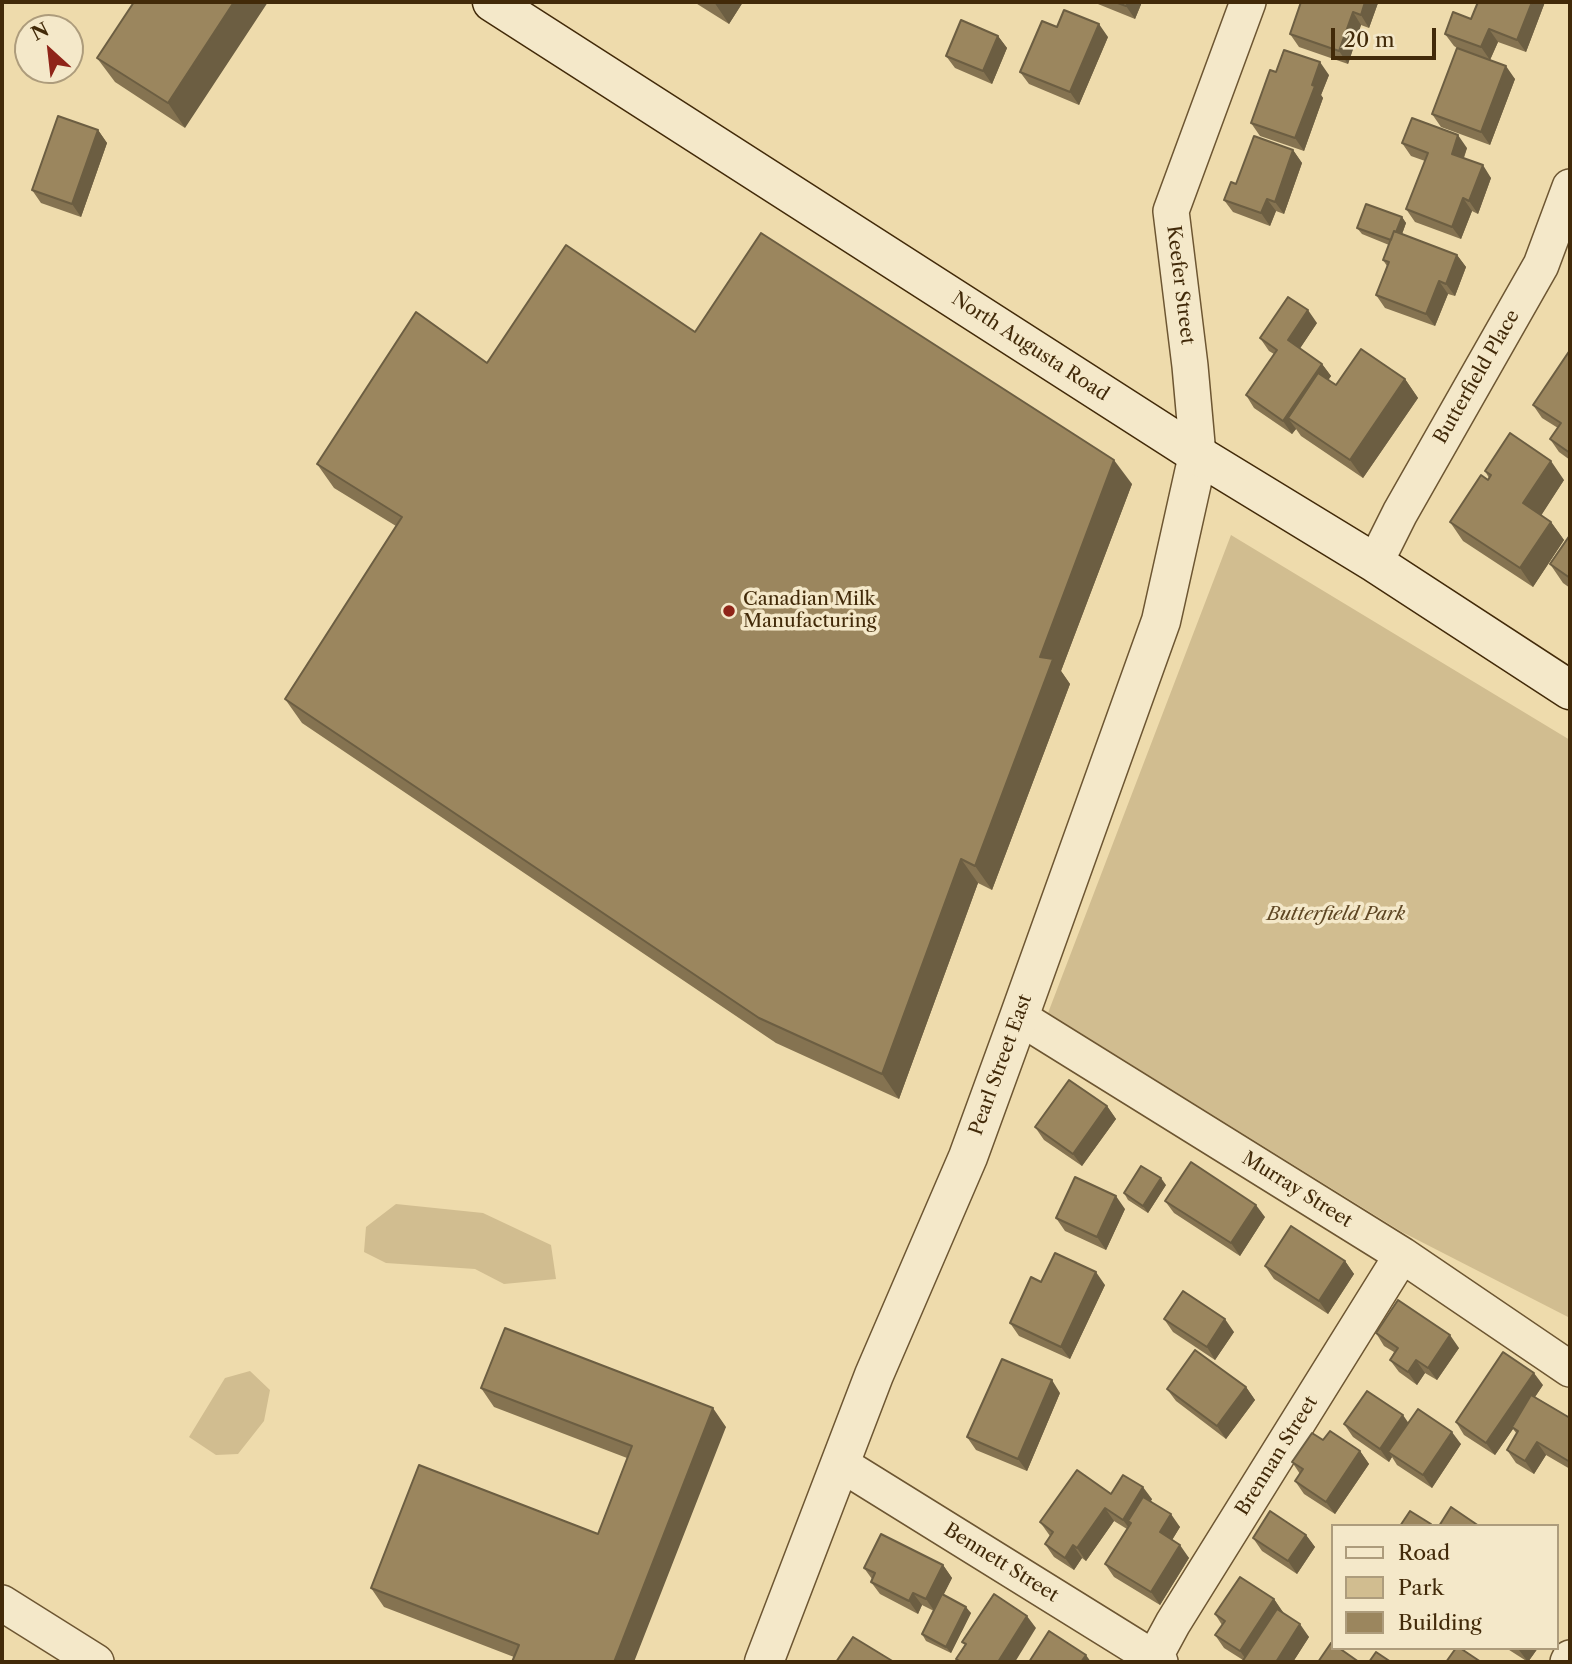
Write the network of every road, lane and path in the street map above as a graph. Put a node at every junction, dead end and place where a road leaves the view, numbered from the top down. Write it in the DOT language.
graph roads {
  1 [pos="492,2"];
  2 [pos="1248,2"];
  3 [pos="1570,187"];
  4 [pos="1198,455"];
  5 [pos="1376,562"];
  6 [pos="1570,690"];
  7 [pos="1019,1017"];
  8 [pos="1402,1255"];
  9 [pos="1570,1369"];
  10 [pos="841,1464"];
  11 [pos="2,1603"];
  12 [pos="1157,1660"];
  13 [pos="96,1662"];
  14 [pos="764,1662"];
  1 -- 4 [label="main road, North Augusta Road"];
  2 -- 4 [label="street, Keefer Street"];
  3 -- 5 [label="street, Butterfield Place"];
  4 -- 5 [label="main road, North Augusta Road"];
  4 -- 7 [label="main road, Pearl Street East"];
  5 -- 6 [label="main road, North Augusta Road"];
  7 -- 8 [label="street, Murray Street"];
  7 -- 10 [label="main road, Pearl Street East"];
  8 -- 9 [label="street, Murray Street"];
  8 -- 12 [label="street, Brennan Street"];
  10 -- 12 [label="street, Bennett Street"];
  10 -- 14 [label="main road, Pearl Street East"];
  11 -- 13 [label="street"];
}
